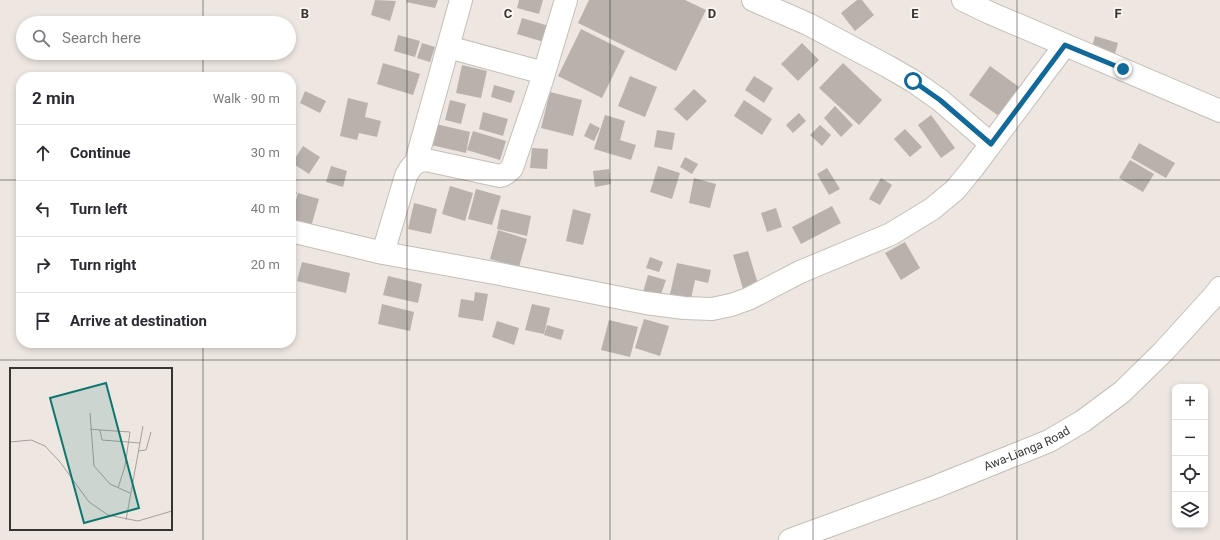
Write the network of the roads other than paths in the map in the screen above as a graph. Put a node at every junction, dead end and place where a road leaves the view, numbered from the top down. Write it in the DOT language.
graph roads {
  1 [pos="461,0"];
  2 [pos="566,0"];
  3 [pos="753,0"];
  4 [pos="963,0"];
  5 [pos="1065,45"];
  6 [pos="448,46"];
  7 [pos="544,73"];
  8 [pos="1220,111"];
  9 [pos="991,144"];
  10 [pos="416,162"];
  11 [pos="296,233"];
  12 [pos="383,253"];
  13 [pos="1220,288"];
  14 [pos="790,540"];
  1 -- 6 [label="street"];
  2 -- 7 [label="street"];
  3 -- 9 [label="street"];
  4 -- 5 [label="street"];
  5 -- 8 [label="street"];
  5 -- 9 [label="street"];
  6 -- 7 [label="street"];
  6 -- 10 [label="street"];
  7 -- 10 [label="street"];
  9 -- 12 [label="street"];
  10 -- 12 [label="street"];
  11 -- 12 [label="street"];
  13 -- 14 [label="street, Awa-Lianga Road"];
}
